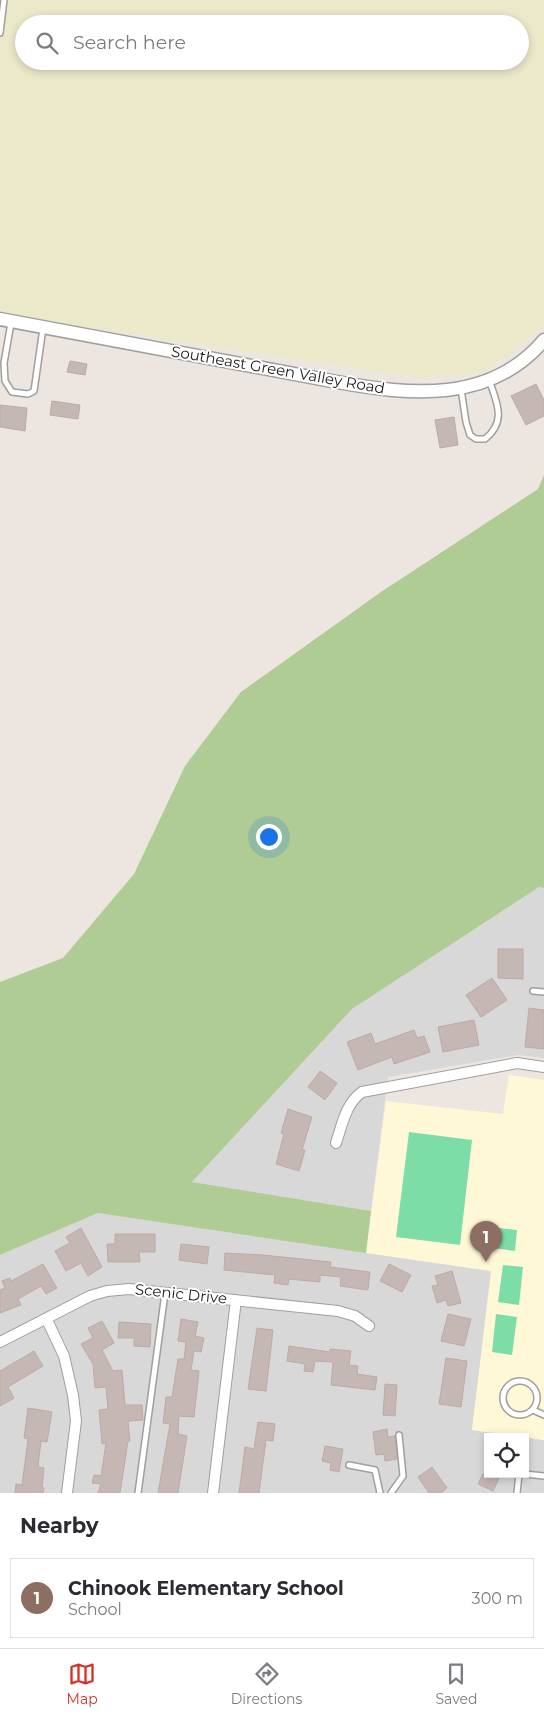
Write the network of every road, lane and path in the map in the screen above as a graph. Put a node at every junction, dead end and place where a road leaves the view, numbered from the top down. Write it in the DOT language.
graph roads {
  1 [pos="4,0"];
  2 [pos="0,33"];
  3 [pos="6,320"];
  4 [pos="43,327"];
  5 [pos="544,340"];
  6 [pos="489,380"];
  7 [pos="461,388"];
  8 [pos="532,991"];
  9 [pos="544,992"];
  10 [pos="544,1067"];
  11 [pos="336,1143"];
  12 [pos="165,1293"];
  13 [pos="236,1300"];
  14 [pos="47,1320"];
  15 [pos="369,1326"];
  16 [pos="0,1342"];
  17 [pos="532,1410"];
  18 [pos="544,1415"];
  19 [pos="399,1435"];
  20 [pos="349,1465"];
  21 [pos="529,1474"];
  22 [pos="544,1476"];
  23 [pos="519,1478"];
  24 [pos="68,1493"];
  25 [pos="138,1493"];
  26 [pos="213,1493"];
  27 [pos="380,1493"];
  28 [pos="391,1493"];
  29 [pos="517,1493"];
  1 -- 2 [label="lane"];
  3 -- 4 [label="street, Southeast Green Valley Road"];
  3 -- 4 [label="lane"];
  4 -- 7 [label="street, Southeast Green Valley Road"];
  5 -- 6 [label="street, Southeast Green Valley Road"];
  6 -- 7 [label="street, Southeast Green Valley Road"];
  6 -- 7 [label="lane"];
  8 -- 9 [label="lane"];
  10 -- 11 [label="street"];
  12 -- 13 [label="street, Scenic Drive"];
  12 -- 14 [label="street, Scenic Drive"];
  12 -- 25 [label="lane"];
  13 -- 15 [label="street, Scenic Drive"];
  13 -- 26 [label="street"];
  14 -- 16 [label="street, Scenic Drive"];
  14 -- 24 [label="street"];
  17 -- 17 [label="lane"];
  17 -- 18 [label="lane"];
  19 -- 28 [label="lane"];
  20 -- 27 [label="lane"];
  21 -- 22 [label="lane"];
  23 -- 29 [label="lane"];
}
